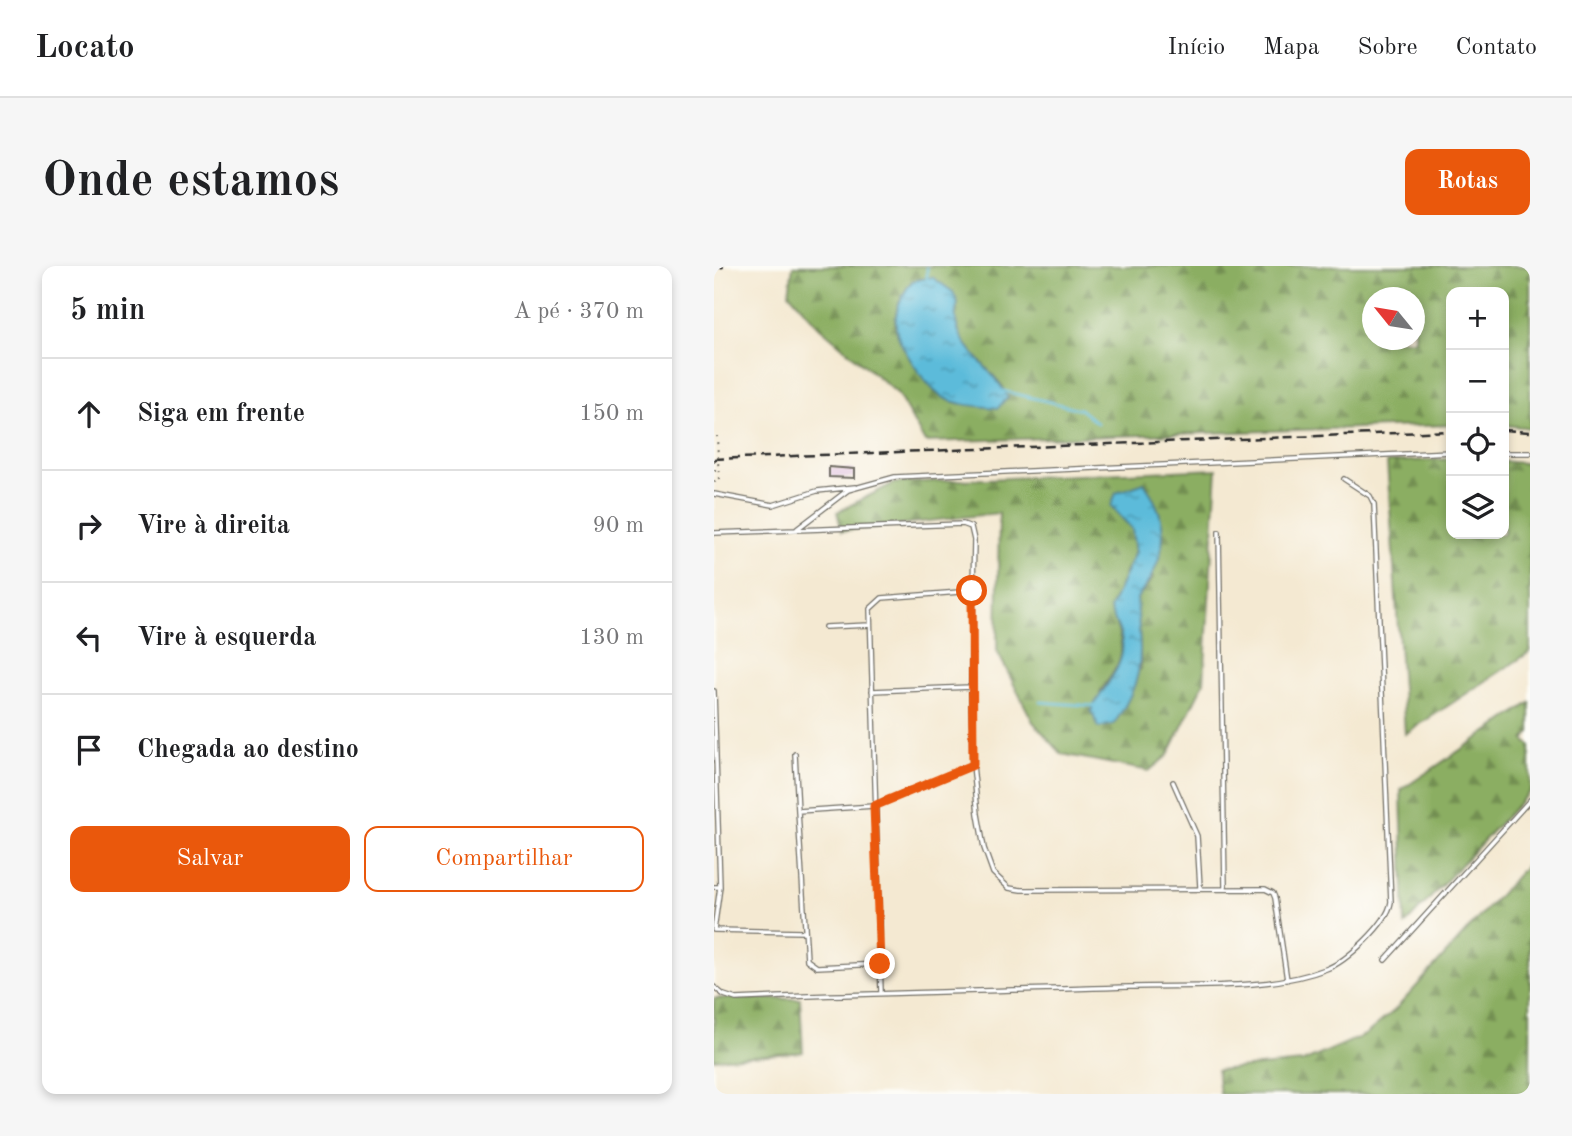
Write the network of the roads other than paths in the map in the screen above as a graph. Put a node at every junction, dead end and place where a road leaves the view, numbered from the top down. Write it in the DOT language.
graph roads {
  1 [pos="1446,452"];
  2 [pos="1509,453"];
  3 [pos="1530,453"];
  4 [pos="1344,479"];
  5 [pos="857,486"];
  6 [pos="714,494"];
  7 [pos="796,530"];
  8 [pos="1219,532"];
  9 [pos="714,533"];
  10 [pos="972,591"];
  11 [pos="870,625"];
  12 [pos="824,627"];
  13 [pos="971,687"];
  14 [pos="714,691"];
  15 [pos="872,691"];
  16 [pos="795,754"];
  17 [pos="973,765"];
  18 [pos="1173,782"];
  19 [pos="1530,800"];
  20 [pos="874,806"];
  21 [pos="798,811"];
  22 [pos="717,887"];
  23 [pos="1200,887"];
  24 [pos="1225,887"];
  25 [pos="714,930"];
  26 [pos="803,932"];
  27 [pos="1385,960"];
  28 [pos="880,964"];
  29 [pos="1287,980"];
  30 [pos="714,988"];
  31 [pos="881,992"];
  1 -- 5 [label="lane"];
  2 -- 3 [label="lane"];
  4 -- 29 [label="lane"];
  5 -- 6 [label="lane"];
  5 -- 7 [label="lane"];
  7 -- 9 [label="lane"];
  7 -- 10 [label="lane"];
  8 -- 24 [label="lane"];
  10 -- 11 [label="lane"];
  10 -- 13 [label="lane"];
  11 -- 12 [label="lane"];
  11 -- 15 [label="lane"];
  13 -- 15 [label="lane"];
  13 -- 17 [label="lane"];
  14 -- 22 [label="lane"];
  15 -- 20 [label="lane"];
  16 -- 21 [label="lane"];
  17 -- 20 [label="lane"];
  17 -- 23 [label="lane"];
  18 -- 23 [label="lane"];
  19 -- 27 [label="lane"];
  20 -- 21 [label="lane"];
  20 -- 28 [label="lane"];
  21 -- 26 [label="lane"];
  22 -- 25 [label="lane"];
  23 -- 24 [label="lane"];
  24 -- 29 [label="lane"];
  25 -- 26 [label="lane"];
  26 -- 28 [label="lane"];
  28 -- 31 [label="lane"];
  29 -- 31 [label="lane"];
  30 -- 31 [label="lane"];
}
